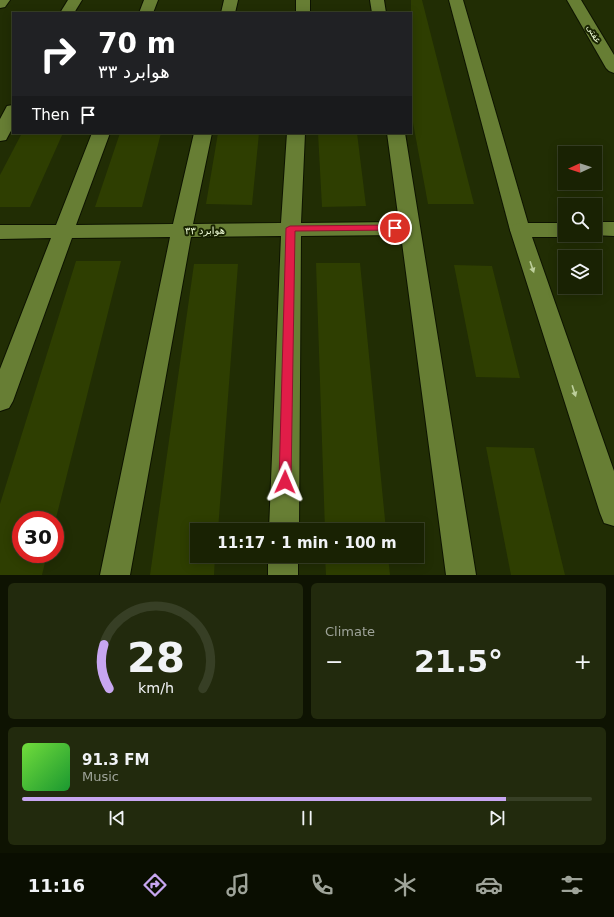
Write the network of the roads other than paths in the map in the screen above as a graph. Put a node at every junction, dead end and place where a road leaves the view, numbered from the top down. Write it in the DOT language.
graph roads {
  1 [pos="3,0"];
  2 [pos="75,0"];
  3 [pos="151,0"];
  4 [pos="231,0"];
  5 [pos="303,0"];
  6 [pos="377,0"];
  7 [pos="456,0"];
  8 [pos="574,0"];
  9 [pos="0,4"];
  10 [pos="67,12"];
  11 [pos="146,12"];
  12 [pos="228,12"];
  13 [pos="303,12"];
  14 [pos="379,12"];
  15 [pos="614,68"];
  16 [pos="12,112"];
  17 [pos="101,134"];
  18 [pos="203,134"];
  19 [pos="296,134"];
  20 [pos="396,134"];
  21 [pos="0,136"];
  22 [pos="290,228"];
  23 [pos="410,228"];
  24 [pos="614,228"];
  25 [pos="602,229"];
  26 [pos="182,230"];
  27 [pos="520,230"];
  28 [pos="558,230"];
  29 [pos="0,232"];
  30 [pos="64,232"];
  31 [pos="0,401"];
  32 [pos="614,513"];
  33 [pos="284,523"];
  34 [pos="283,563"];
  35 [pos="115,575"];
  36 [pos="283,575"];
  37 [pos="461,575"];
  1 -- 9 [label="street"];
  2 -- 10 [label="street"];
  3 -- 11 [label="street"];
  4 -- 12 [label="street"];
  5 -- 13 [label="street"];
  6 -- 14 [label="street"];
  7 -- 27 [label="street"];
  8 -- 15 [label="street, عفتی"];
  16 -- 21 [label="street"];
  17 -- 30 [label="street"];
  18 -- 26 [label="street"];
  19 -- 22 [label="street"];
  20 -- 23 [label="street"];
  22 -- 23 [label="street, ۳۳ هوابرد"];
  22 -- 26 [label="street, ۳۳ هوابرد"];
  22 -- 33 [label="street"];
  23 -- 37 [label="street"];
  24 -- 25 [label="street"];
  26 -- 30 [label="street, ۳۳ هوابرد"];
  26 -- 35 [label="street"];
  27 -- 28 [label="street"];
  27 -- 32 [label="street, one-way"];
  29 -- 30 [label="street, ۳۳ هوابرد"];
  30 -- 31 [label="street"];
  34 -- 36 [label="street"];
}
